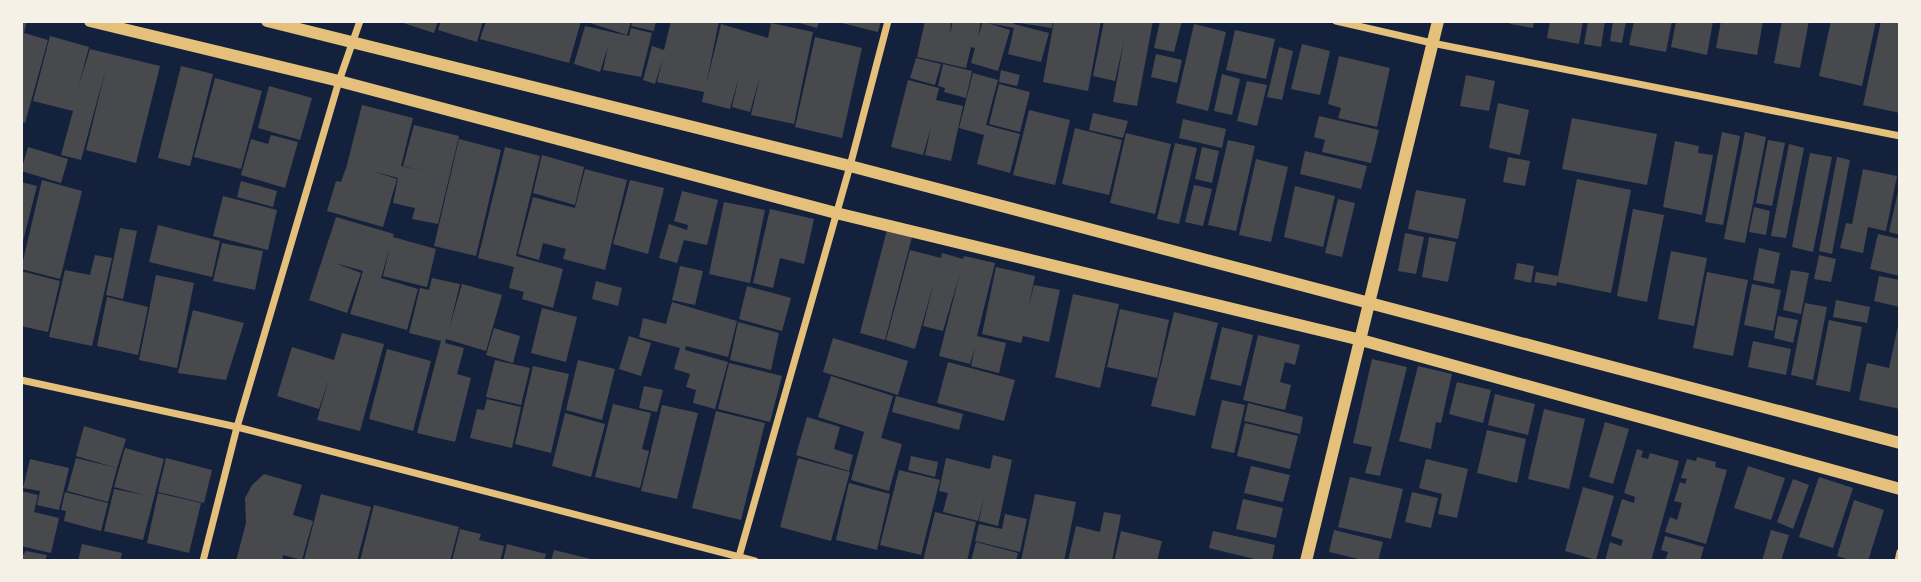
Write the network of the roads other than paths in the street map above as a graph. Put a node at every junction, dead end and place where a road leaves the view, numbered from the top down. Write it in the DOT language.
graph roads {
  1 [pos="90,21"];
  2 [pos="267,21"];
  3 [pos="360,21"];
  4 [pos="888,21"];
  5 [pos="1336,21"];
  6 [pos="1438,21"];
  7 [pos="351,43"];
  8 [pos="1432,43"];
  9 [pos="339,81"];
  10 [pos="1900,136"];
  11 [pos="850,166"];
  12 [pos="836,213"];
  13 [pos="1370,304"];
  14 [pos="1361,340"];
  15 [pos="21,380"];
  16 [pos="237,427"];
  17 [pos="1900,443"];
  18 [pos="1900,489"];
  19 [pos="1900,552"];
  20 [pos="739,559"];
  21 [pos="203,561"];
  22 [pos="755,561"];
  23 [pos="1306,561"];
  24 [pos="1898,561"];
  1 -- 9 [label="street"];
  2 -- 7 [label="street"];
  3 -- 7 [label="street"];
  4 -- 11 [label="street"];
  5 -- 8 [label="street"];
  6 -- 8 [label="street"];
  7 -- 9 [label="street"];
  7 -- 11 [label="street"];
  8 -- 10 [label="street"];
  8 -- 13 [label="street"];
  9 -- 12 [label="street"];
  9 -- 16 [label="street"];
  11 -- 12 [label="street"];
  11 -- 13 [label="street"];
  12 -- 14 [label="street"];
  12 -- 20 [label="street"];
  13 -- 14 [label="street"];
  13 -- 17 [label="street"];
  14 -- 18 [label="street"];
  14 -- 23 [label="street"];
  15 -- 16 [label="street"];
  16 -- 20 [label="street"];
  16 -- 21 [label="street"];
  19 -- 24 [label="street"];
  20 -- 22 [label="street"];
}
